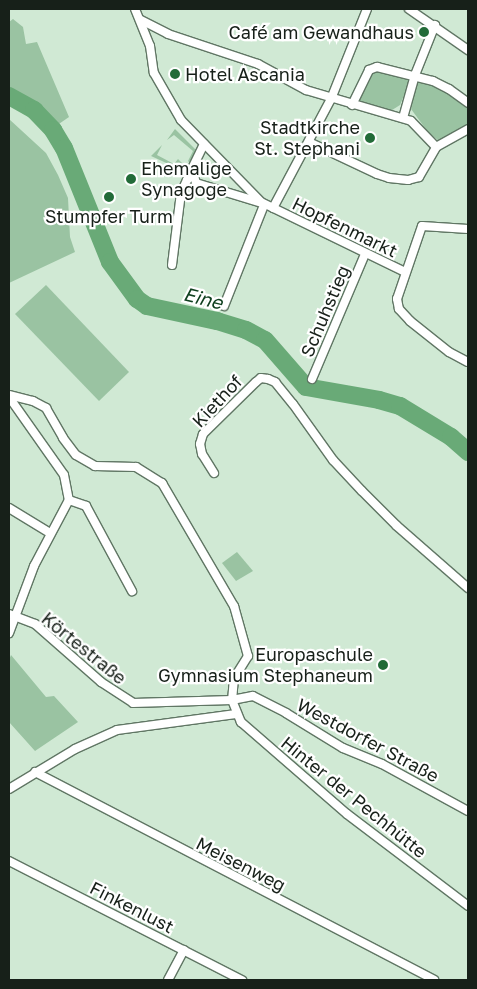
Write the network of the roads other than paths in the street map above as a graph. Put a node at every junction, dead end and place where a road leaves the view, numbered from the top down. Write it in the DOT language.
graph roads {
  1 [pos="135,9"];
  2 [pos="366,9"];
  3 [pos="409,9"];
  4 [pos="141,20"];
  5 [pos="435,25"];
  6 [pos="468,50"];
  7 [pos="415,75"];
  8 [pos="331,99"];
  9 [pos="468,103"];
  10 [pos="352,104"];
  11 [pos="404,118"];
  12 [pos="468,129"];
  13 [pos="309,142"];
  14 [pos="204,144"];
  15 [pos="436,147"];
  16 [pos="192,176"];
  17 [pos="262,204"];
  18 [pos="273,208"];
  19 [pos="468,229"];
  20 [pos="365,254"];
  21 [pos="172,265"];
  22 [pos="405,272"];
  23 [pos="224,306"];
  24 [pos="468,362"];
  25 [pos="312,379"];
  26 [pos="10,399"];
  27 [pos="214,473"];
  28 [pos="69,500"];
  29 [pos="9,508"];
  30 [pos="50,533"];
  31 [pos="468,588"];
  32 [pos="132,591"];
  33 [pos="12,615"];
  34 [pos="9,632"];
  35 [pos="253,696"];
  36 [pos="232,700"];
  37 [pos="236,714"];
  38 [pos="35,772"];
  39 [pos="9,789"];
  40 [pos="468,811"];
  41 [pos="9,861"];
  42 [pos="468,906"];
  43 [pos="184,950"];
  44 [pos="168,980"];
  45 [pos="242,980"];
  46 [pos="434,980"];
  1 -- 4 [label="street"];
  2 -- 8 [label="street"];
  3 -- 5 [label="street"];
  4 -- 8 [label="street"];
  4 -- 14 [label="street"];
  5 -- 6 [label="street"];
  5 -- 7 [label="street"];
  7 -- 9 [label="street"];
  7 -- 10 [label="street"];
  7 -- 11 [label="street"];
  8 -- 10 [label="street"];
  8 -- 13 [label="street"];
  10 -- 11 [label="street"];
  11 -- 15 [label="street"];
  12 -- 15 [label="street"];
  13 -- 15 [label="street"];
  13 -- 18 [label="street"];
  14 -- 16 [label="street"];
  14 -- 17 [label="street"];
  16 -- 17 [label="street, Hopfenmarkt"];
  16 -- 21 [label="street"];
  17 -- 18 [label="street, Hopfenmarkt"];
  17 -- 23 [label="street"];
  18 -- 20 [label="street, Hopfenmarkt"];
  19 -- 22 [label="street, Hopfenmarkt"];
  20 -- 22 [label="street, Hopfenmarkt"];
  20 -- 25 [label="street, Schuhstieg"];
  22 -- 24 [label="street, Hopfenmarkt"];
  26 -- 28 [label="street"];
  26 -- 36 [label="street"];
  27 -- 31 [label="street, Kiethof"];
  28 -- 30 [label="street, Körtestraße"];
  28 -- 32 [label="street"];
  29 -- 30 [label="street"];
  30 -- 33 [label="street, Körtestraße"];
  33 -- 34 [label="street, Körtestraße"];
  33 -- 36 [label="street, Körtestraße"];
  35 -- 36 [label="street, Körtestraße"];
  35 -- 40 [label="street, Westdorfer Straße"];
  36 -- 37 [label="street, Hinter der Pechhütte"];
  37 -- 38 [label="street"];
  37 -- 42 [label="street, Hinter der Pechhütte"];
  38 -- 39 [label="street"];
  38 -- 46 [label="street, Meisenweg"];
  41 -- 43 [label="street, Finkenlust"];
  43 -- 44 [label="street"];
  43 -- 45 [label="street, Finkenlust"];
}
